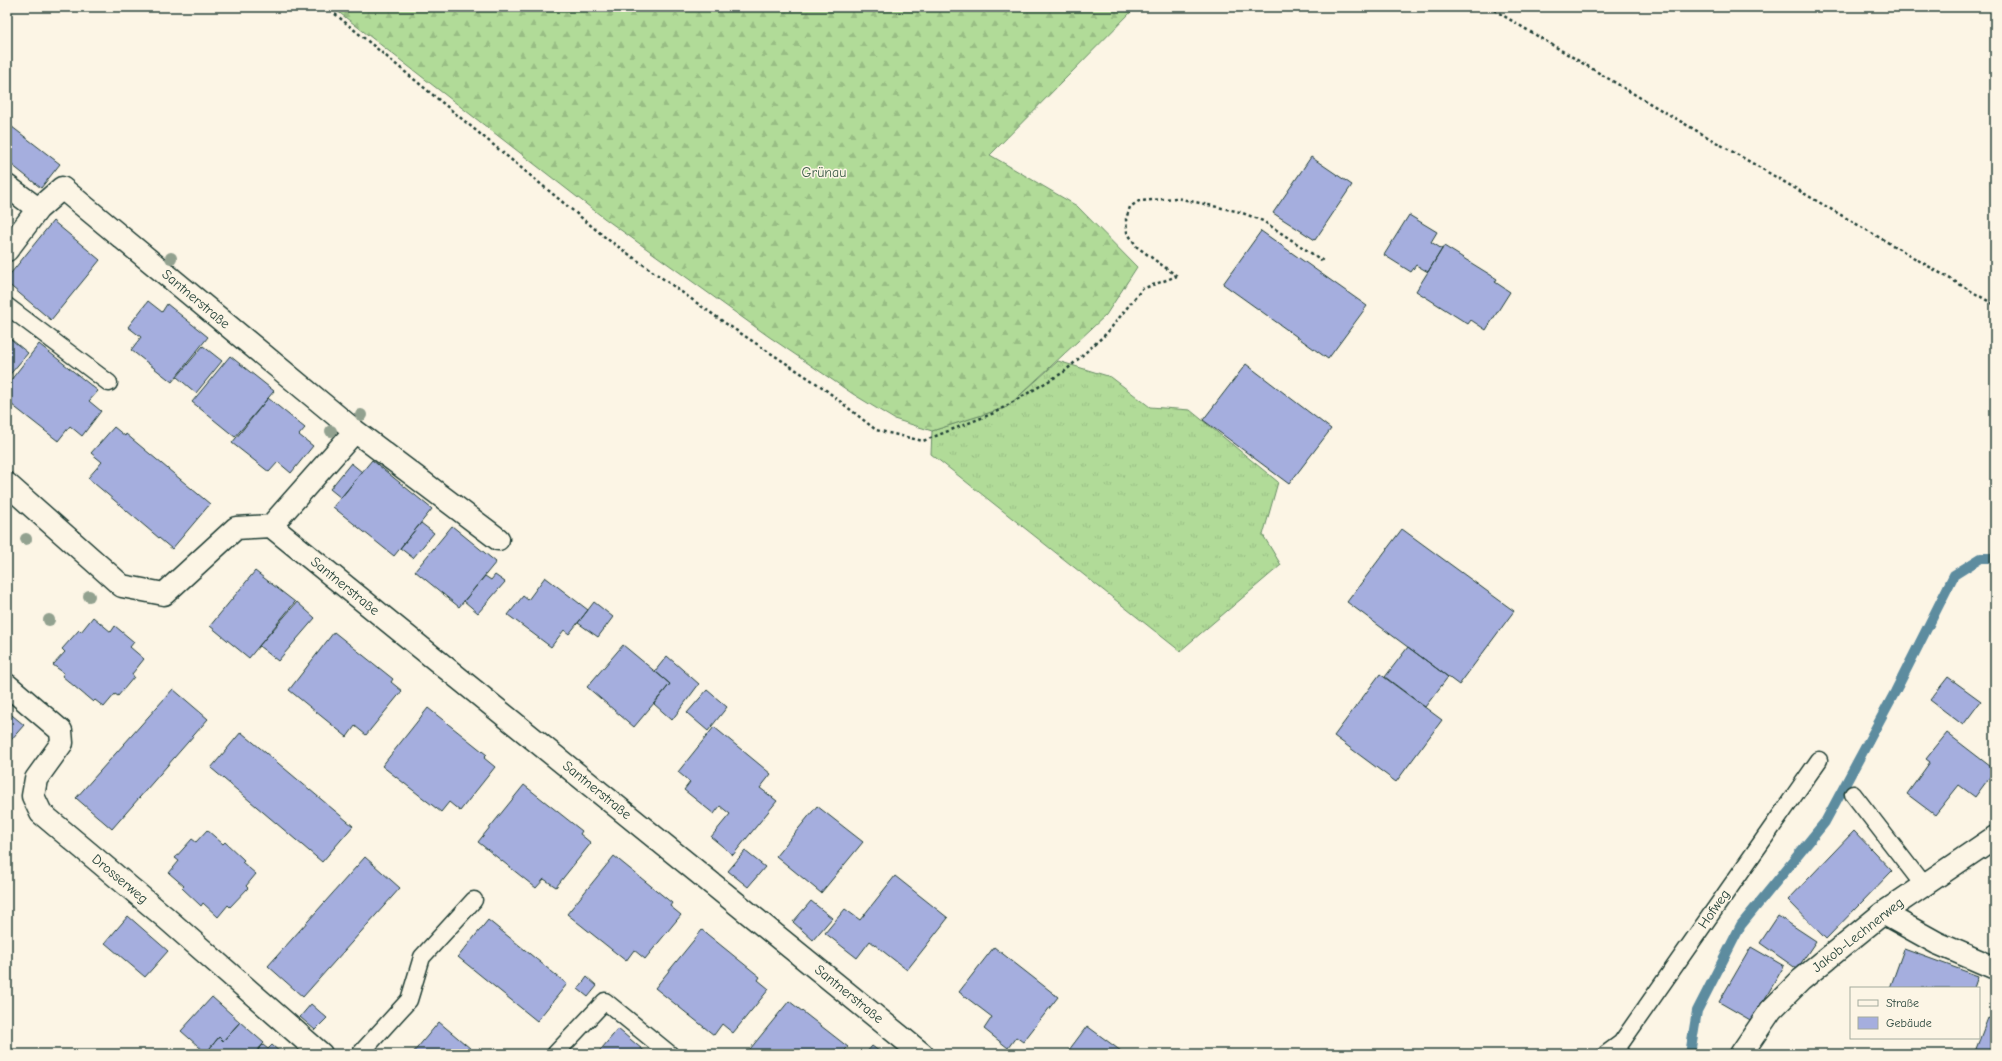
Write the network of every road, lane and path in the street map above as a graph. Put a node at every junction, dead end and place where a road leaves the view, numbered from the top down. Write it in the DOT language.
graph roads {
  1 [pos="1489,7"];
  2 [pos="336,14"];
  3 [pos="7,186"];
  4 [pos="38,209"];
  5 [pos="7,250"];
  6 [pos="1322,261"];
  7 [pos="1995,305"];
  8 [pos="7,306"];
  9 [pos="109,383"];
  10 [pos="356,431"];
  11 [pos="7,484"];
  12 [pos="271,526"];
  13 [pos="498,539"];
  14 [pos="7,685"];
  15 [pos="1819,760"];
  16 [pos="1853,794"];
  17 [pos="1995,837"];
  18 [pos="1924,886"];
  19 [pos="474,900"];
  20 [pos="1883,913"];
  21 [pos="1995,968"];
  22 [pos="321,1054"];
  23 [pos="360,1054"];
  24 [pos="555,1054"];
  25 [pos="670,1054"];
  26 [pos="922,1054"];
  27 [pos="1606,1054"];
  28 [pos="1741,1054"];
  1 -- 7 [label="path"];
  2 -- 6 [label="path"];
  3 -- 4 [label="street"];
  4 -- 5 [label="street, Santnerstraße"];
  4 -- 10 [label="street, Santnerstraße"];
  8 -- 9 [label="lane"];
  10 -- 12 [label="street"];
  10 -- 13 [label="street, Santnerstraße"];
  11 -- 12 [label="street"];
  12 -- 26 [label="street, Santnerstraße"];
  14 -- 22 [label="street, Drosserweg"];
  15 -- 27 [label="lane, Hofweg"];
  16 -- 18 [label="lane"];
  17 -- 18 [label="street, Jakob-Lechnerweg"];
  18 -- 20 [label="street, Jakob-Lechnerweg"];
  19 -- 23 [label="lane"];
  20 -- 21 [label="street"];
  20 -- 28 [label="street, Jakob-Lechnerweg"];
  24 -- 25 [label="lane"];
}
